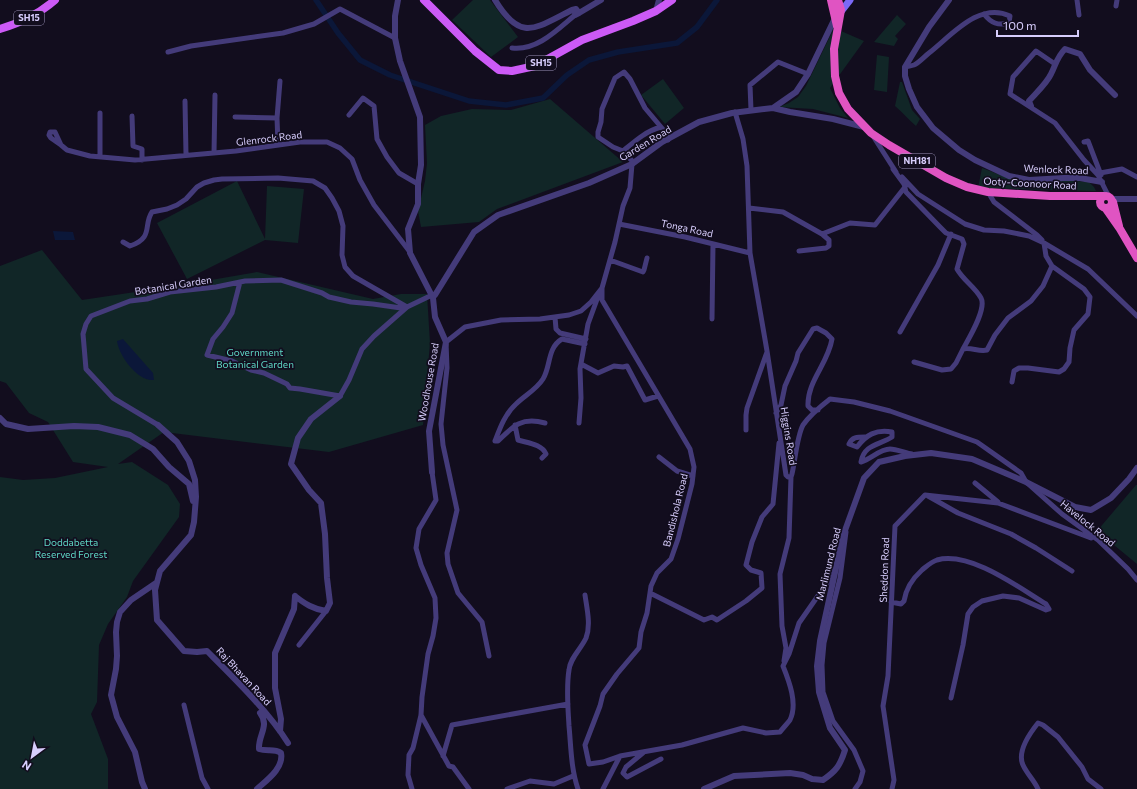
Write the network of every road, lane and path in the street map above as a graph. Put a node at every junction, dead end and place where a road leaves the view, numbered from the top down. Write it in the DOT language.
graph roads {
  1 [pos="55,0"];
  2 [pos="398,0"];
  3 [pos="424,0"];
  4 [pos="495,0"];
  5 [pos="602,0"];
  6 [pos="659,0"];
  7 [pos="672,0"];
  8 [pos="831,0"];
  9 [pos="838,0"];
  10 [pos="850,0"];
  11 [pos="949,0"];
  12 [pos="1077,0"];
  13 [pos="1117,0"];
  14 [pos="1116,6"];
  15 [pos="841,10"];
  16 [pos="656,11"];
  17 [pos="577,14"];
  18 [pos="984,14"];
  19 [pos="1078,15"];
  20 [pos="835,18"];
  21 [pos="0,29"];
  22 [pos="838,29"];
  23 [pos="395,38"];
  24 [pos="512,48"];
  25 [pos="168,52"];
  26 [pos="1054,64"];
  27 [pos="905,66"];
  28 [pos="808,74"];
  29 [pos="280,81"];
  30 [pos="215,95"];
  31 [pos="1115,95"];
  32 [pos="186,101"];
  33 [pos="1031,106"];
  34 [pos="773,108"];
  35 [pos="751,110"];
  36 [pos="100,112"];
  37 [pos="736,112"];
  38 [pos="349,115"];
  39 [pos="132,116"];
  40 [pos="235,118"];
  41 [pos="277,118"];
  42 [pos="661,127"];
  43 [pos="864,127"];
  44 [pos="871,133"];
  45 [pos="668,140"];
  46 [pos="1084,142"];
  47 [pos="61,144"];
  48 [pos="278,144"];
  49 [pos="623,151"];
  50 [pos="214,153"];
  51 [pos="186,155"];
  52 [pos="100,156"];
  53 [pos="142,160"];
  54 [pos="633,163"];
  55 [pos="893,169"];
  56 [pos="1100,173"];
  57 [pos="1137,177"];
  58 [pos="1102,182"];
  59 [pos="418,184"];
  60 [pos="905,187"];
  61 [pos="988,192"];
  62 [pos="1137,199"];
  63 [pos="1107,201"];
  64 [pos="749,208"];
  65 [pos="619,224"];
  66 [pos="822,234"];
  67 [pos="951,234"];
  68 [pos="123,242"];
  69 [pos="1044,242"];
  70 [pos="714,244"];
  71 [pos="799,251"];
  72 [pos="410,253"];
  73 [pos="750,253"];
  74 [pos="647,258"];
  75 [pos="1137,258"];
  76 [pos="610,260"];
  77 [pos="1052,266"];
  78 [pos="240,282"];
  79 [pos="602,288"];
  80 [pos="432,296"];
  81 [pos="407,307"];
  82 [pos="1137,316"];
  83 [pos="554,317"];
  84 [pos="712,319"];
  85 [pos="900,332"];
  86 [pos="585,341"];
  87 [pos="446,342"];
  88 [pos="963,349"];
  89 [pos="767,351"];
  90 [pos="914,362"];
  91 [pos="581,364"];
  92 [pos="1012,382"];
  93 [pos="340,396"];
  94 [pos="658,396"];
  95 [pos="818,410"];
  96 [pos="776,413"];
  97 [pos="0,418"];
  98 [pos="545,423"];
  99 [pos="579,423"];
  100 [pos="158,425"];
  101 [pos="515,425"];
  102 [pos="746,430"];
  103 [pos="780,437"];
  104 [pos="865,437"];
  105 [pos="921,455"];
  106 [pos="659,457"];
  107 [pos="542,458"];
  108 [pos="1137,468"];
  109 [pos="432,472"];
  110 [pos="693,476"];
  111 [pos="791,477"];
  112 [pos="1026,482"];
  113 [pos="975,483"];
  114 [pos="925,495"];
  115 [pos="998,503"];
  116 [pos="195,512"];
  117 [pos="846,531"];
  118 [pos="1098,540"];
  119 [pos="839,560"];
  120 [pos="1072,571"];
  121 [pos="1137,580"];
  122 [pos="156,582"];
  123 [pos="650,593"];
  124 [pos="585,596"];
  125 [pos="891,602"];
  126 [pos="326,611"];
  127 [pos="299,645"];
  128 [pos="489,656"];
  129 [pos="783,666"];
  130 [pos="242,687"];
  131 [pos="951,698"];
  132 [pos="568,704"];
  133 [pos="184,705"];
  134 [pos="421,715"];
  135 [pos="280,731"];
  136 [pos="288,743"];
  137 [pos="645,752"];
  138 [pos="443,756"];
  139 [pos="620,756"];
  140 [pos="661,759"];
  141 [pos="574,776"];
  142 [pos="145,789"];
  143 [pos="208,789"];
  144 [pos="257,789"];
  145 [pos="412,789"];
  146 [pos="470,789"];
  147 [pos="507,789"];
  148 [pos="578,789"];
  149 [pos="603,789"];
  150 [pos="704,789"];
  151 [pos="855,789"];
  152 [pos="892,789"];
  153 [pos="1038,789"];
  154 [pos="1101,789"];
  1 -- 21 [label="main road, SH15"];
  2 -- 23 [label="street"];
  3 -- 16 [label="main road, SH15"];
  4 -- 17 [label="street"];
  5 -- 17 [label="street"];
  6 -- 16 [label="street"];
  7 -- 16 [label="main road, SH15"];
  8 -- 20 [label="highway, Ooty-Coonoor Road / NH181"];
  9 -- 15 [label="highway, Ooty-Coonoor Road / NH181"];
  10 -- 15 [label="main road"];
  11 -- 27 [label="street"];
  12 -- 19 [label="street"];
  13 -- 14 [label="street"];
  15 -- 20 [label="main road"];
  15 -- 22 [label="highway, Ooty-Coonoor Road / NH181"];
  17 -- 24 [label="street"];
  18 -- 18 [label="street"];
  18 -- 27 [label="street"];
  20 -- 22 [label="highway, Ooty-Coonoor Road / NH181"];
  20 -- 28 [label="street, Garden Road"];
  22 -- 43 [label="highway, Ooty-Coonoor Road / NH181"];
  23 -- 25 [label="street"];
  23 -- 59 [label="street"];
  26 -- 31 [label="street"];
  26 -- 33 [label="street"];
  26 -- 33 [label="street"];
  27 -- 58 [label="street, Wenlock Road"];
  28 -- 34 [label="street, Garden Road"];
  28 -- 35 [label="street"];
  29 -- 41 [label="street"];
  30 -- 50 [label="street"];
  32 -- 51 [label="street"];
  33 -- 58 [label="street"];
  34 -- 35 [label="street, Garden Road"];
  34 -- 43 [label="street"];
  35 -- 37 [label="street, Garden Road"];
  36 -- 52 [label="street"];
  37 -- 45 [label="street, Garden Road"];
  37 -- 64 [label="street, Higgins Road"];
  38 -- 59 [label="street"];
  39 -- 53 [label="street"];
  40 -- 41 [label="street"];
  41 -- 48 [label="street"];
  42 -- 45 [label="street"];
  42 -- 49 [label="street"];
  42 -- 49 [label="street"];
  43 -- 44 [label="highway, Ooty-Coonoor Road / NH181"];
  44 -- 55 [label="street"];
  44 -- 61 [label="highway, Ooty-Coonoor Road / NH181"];
  45 -- 54 [label="street, Garden Road"];
  46 -- 56 [label="street"];
  47 -- 52 [label="street, Glenrock Road"];
  48 -- 50 [label="street, Glenrock Road"];
  48 -- 72 [label="street, Glenrock Road"];
  49 -- 54 [label="street"];
  50 -- 51 [label="street, Glenrock Road"];
  51 -- 53 [label="street, Glenrock Road"];
  52 -- 53 [label="street, Glenrock Road"];
  54 -- 65 [label="street, Bandishola Road"];
  54 -- 80 [label="street, Garden Road"];
  55 -- 60 [label="street"];
  55 -- 69 [label="street"];
  56 -- 57 [label="street"];
  56 -- 58 [label="street"];
  58 -- 63 [label="street"];
  59 -- 72 [label="street"];
  60 -- 66 [label="street"];
  60 -- 67 [label="street"];
  61 -- 63 [label="highway, Ooty-Coonoor Road / NH181"];
  61 -- 69 [label="street"];
  62 -- 63 [label="street"];
  63 -- 75 [label="highway"];
  64 -- 66 [label="street"];
  64 -- 73 [label="street, Higgins Road"];
  65 -- 70 [label="street, Tonga Road"];
  65 -- 76 [label="street, Bandishola Road"];
  66 -- 71 [label="street"];
  67 -- 85 [label="street"];
  67 -- 88 [label="street"];
  68 -- 81 [label="street"];
  69 -- 77 [label="street"];
  69 -- 82 [label="street"];
  70 -- 73 [label="street, Tonga Road"];
  70 -- 84 [label="street"];
  72 -- 80 [label="street"];
  73 -- 89 [label="street, Higgins Road"];
  74 -- 76 [label="street"];
  76 -- 79 [label="street, Bandishola Road"];
  77 -- 88 [label="street"];
  77 -- 92 [label="street"];
  78 -- 81 [label="street, Botanical Garden"];
  78 -- 93 [label="street"];
  78 -- 100 [label="street, Botanical Garden"];
  79 -- 83 [label="street"];
  79 -- 86 [label="street"];
  79 -- 94 [label="street, Bandishola Road"];
  80 -- 81 [label="street, Botanical Garden"];
  80 -- 87 [label="street, Woodhouse Road"];
  81 -- 93 [label="street, Botanical Garden"];
  83 -- 86 [label="street"];
  83 -- 87 [label="street"];
  86 -- 91 [label="street"];
  86 -- 101 [label="street"];
  87 -- 109 [label="street, Woodhouse Road"];
  87 -- 128 [label="street"];
  88 -- 90 [label="street"];
  89 -- 96 [label="street, Higgins Road"];
  89 -- 102 [label="street"];
  91 -- 94 [label="street"];
  91 -- 99 [label="street"];
  93 -- 126 [label="street"];
  94 -- 110 [label="street, Bandishola Road"];
  95 -- 96 [label="street"];
  95 -- 111 [label="street, Higgins Road"];
  95 -- 112 [label="street, Higgins Road"];
  96 -- 103 [label="street, Higgins Road"];
  97 -- 116 [label="street"];
  98 -- 101 [label="street"];
  100 -- 116 [label="street, Raj Bhavan Road"];
  101 -- 107 [label="street"];
  103 -- 111 [label="street, Higgins Road"];
  103 -- 123 [label="street"];
  104 -- 105 [label="street"];
  105 -- 112 [label="street, Marlimund Road"];
  105 -- 117 [label="street, Marlimund Road"];
  106 -- 110 [label="street"];
  108 -- 112 [label="street, Marlimund Road"];
  109 -- 134 [label="street"];
  110 -- 123 [label="street, Bandishola Road"];
  111 -- 129 [label="street"];
  112 -- 118 [label="street, Havelock Road"];
  113 -- 115 [label="street"];
  114 -- 115 [label="street"];
  114 -- 120 [label="street"];
  114 -- 125 [label="street, Sheddon Road"];
  115 -- 118 [label="street"];
  116 -- 122 [label="street, Raj Bhavan Road"];
  117 -- 119 [label="street, Marlimund Road"];
  117 -- 151 [label="street"];
  118 -- 121 [label="street, Havelock Road"];
  119 -- 129 [label="street"];
  119 -- 150 [label="street, Marlimund Road"];
  122 -- 130 [label="street, Raj Bhavan Road"];
  122 -- 142 [label="street"];
  123 -- 139 [label="street, Bandishola Road"];
  124 -- 132 [label="street"];
  125 -- 131 [label="street"];
  125 -- 152 [label="street, Sheddon Road"];
  126 -- 127 [label="street"];
  126 -- 135 [label="street"];
  129 -- 137 [label="street, Bandishola Road"];
  130 -- 135 [label="street, Raj Bhavan Road"];
  130 -- 144 [label="street"];
  132 -- 138 [label="street"];
  132 -- 141 [label="street"];
  133 -- 143 [label="street"];
  134 -- 138 [label="street"];
  134 -- 145 [label="street"];
  135 -- 136 [label="street, Raj Bhavan Road"];
  137 -- 139 [label="street, Bandishola Road"];
  137 -- 140 [label="street"];
  138 -- 146 [label="street"];
  139 -- 149 [label="street"];
  141 -- 147 [label="street"];
  141 -- 148 [label="street"];
  153 -- 154 [label="street"];
}
